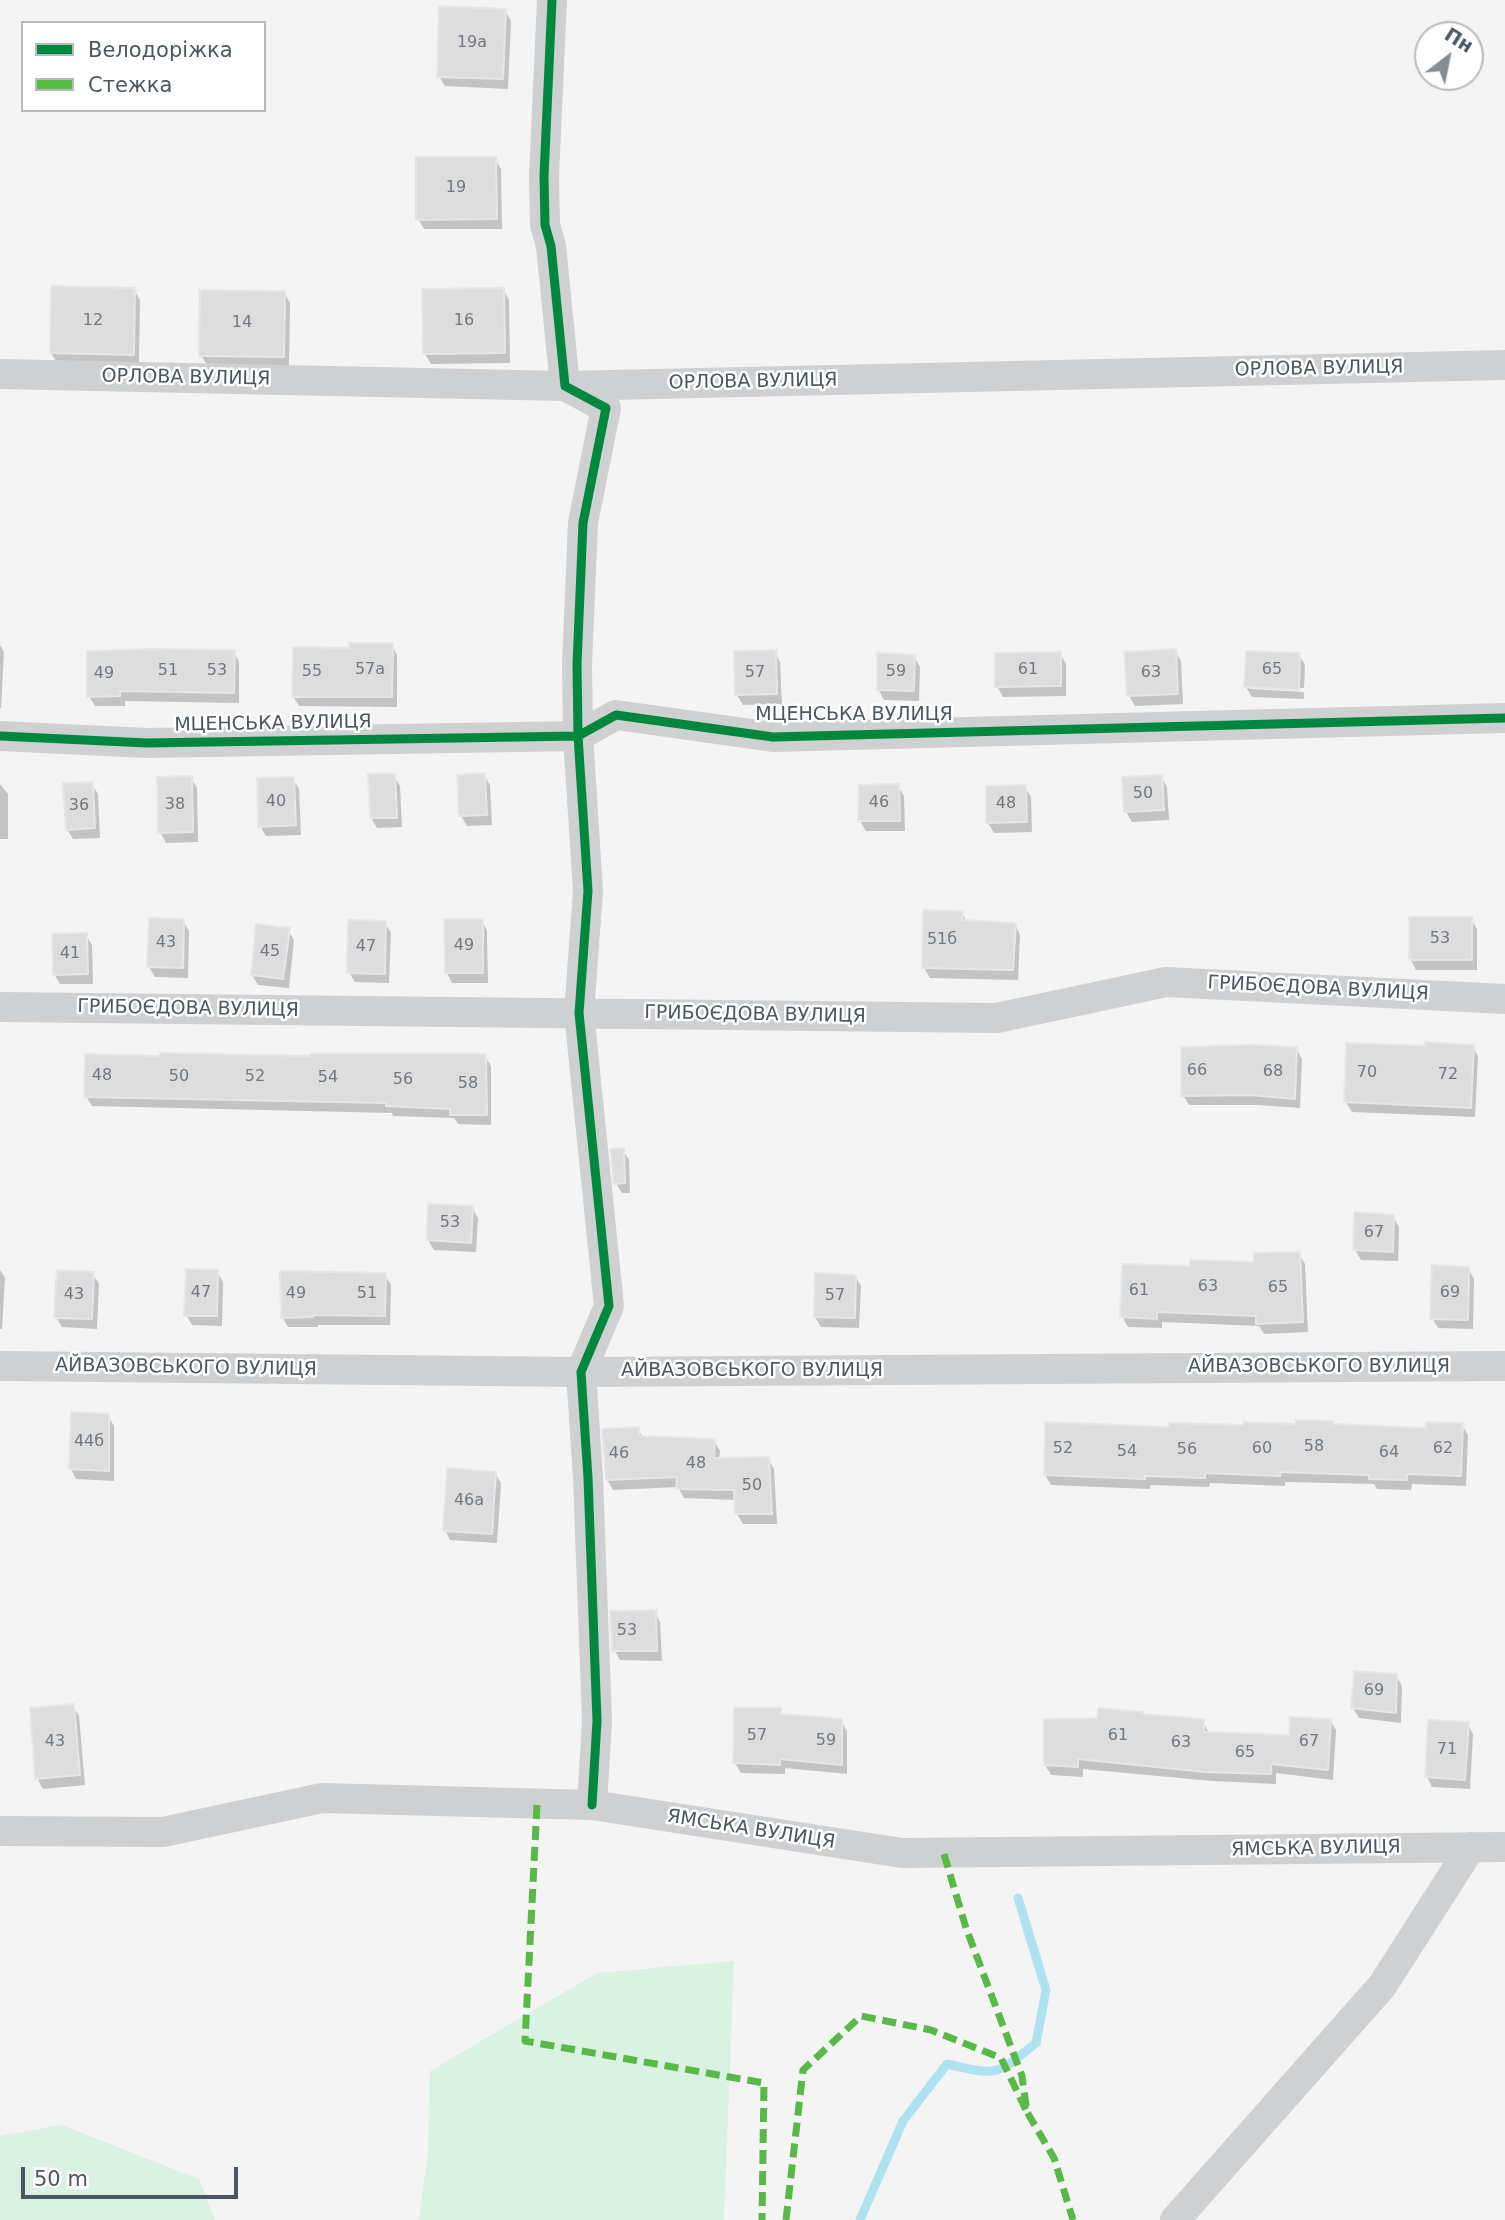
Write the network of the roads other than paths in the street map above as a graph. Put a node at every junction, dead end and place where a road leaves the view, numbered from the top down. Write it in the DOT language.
graph roads {
  1 [pos="552,0"];
  2 [pos="1505,365"];
  3 [pos="0,374"];
  4 [pos="565,386"];
  5 [pos="1505,718"];
  6 [pos="0,736"];
  7 [pos="578,736"];
  8 [pos="1505,999"];
  9 [pos="0,1007"];
  10 [pos="579,1013"];
  11 [pos="0,1366"];
  12 [pos="1505,1366"];
  13 [pos="581,1372"];
  14 [pos="592,1805"];
  15 [pos="0,1831"];
  16 [pos="1471,1847"];
  17 [pos="1505,1847"];
  18 [pos="1175,2220"];
  1 -- 4 [label="street"];
  2 -- 4 [label="street, ОРЛОВА ВУЛИЦЯ"];
  3 -- 4 [label="street, ОРЛОВА ВУЛИЦЯ"];
  4 -- 7 [label="street"];
  5 -- 7 [label="street, МЦЕНСЬКА ВУЛИЦЯ"];
  6 -- 7 [label="street, МЦЕНСЬКА ВУЛИЦЯ"];
  7 -- 10 [label="street"];
  8 -- 10 [label="street, ГРИБОЄДОВА ВУЛИЦЯ"];
  9 -- 10 [label="street, ГРИБОЄДОВА ВУЛИЦЯ"];
  10 -- 13 [label="street"];
  11 -- 13 [label="street, АЙВАЗОВСЬКОГО ВУЛИЦЯ"];
  12 -- 13 [label="street, АЙВАЗОВСЬКОГО ВУЛИЦЯ"];
  13 -- 14 [label="street"];
  14 -- 15 [label="street, ЯМСЬКА ВУЛИЦЯ"];
  14 -- 16 [label="street, ЯМСЬКА ВУЛИЦЯ"];
  16 -- 17 [label="street, ЯМСЬКА ВУЛИЦЯ"];
  16 -- 18 [label="street"];
}
